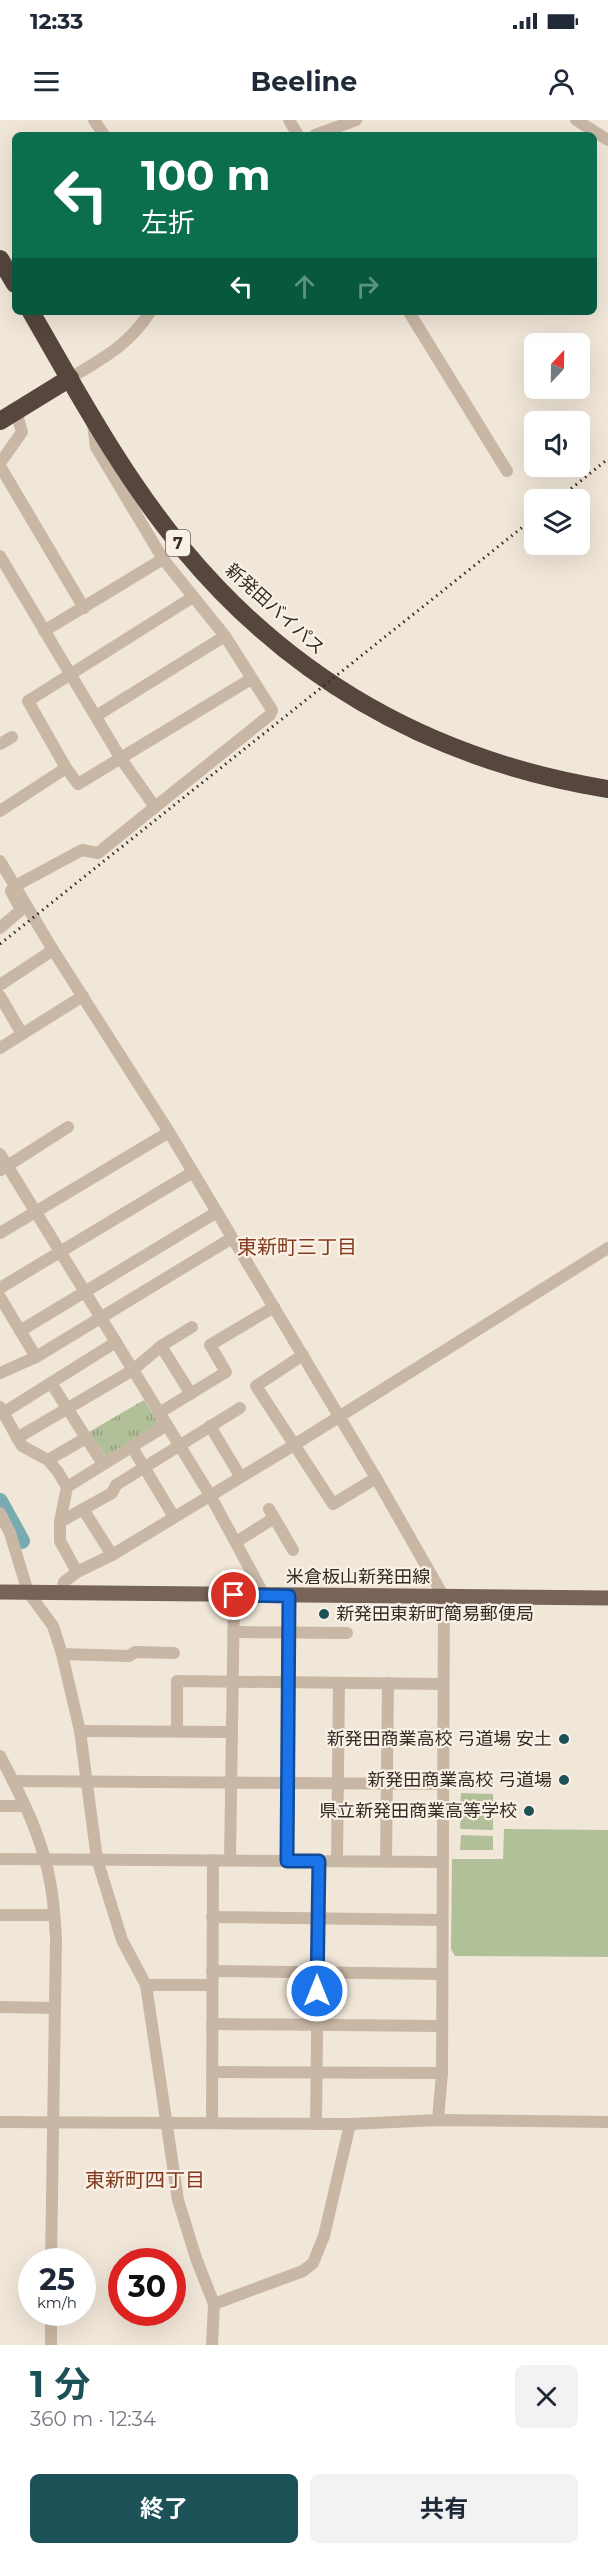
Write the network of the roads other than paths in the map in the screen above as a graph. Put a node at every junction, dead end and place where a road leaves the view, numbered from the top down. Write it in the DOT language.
graph roads {
  1 [pos="356,120"];
  2 [pos="576,120"];
  3 [pos="323,132"];
  4 [pos="595,132"];
  5 [pos="0,259"];
  6 [pos="12,279"];
  7 [pos="33,315"];
  8 [pos="148,315"];
  9 [pos="411,315"];
  10 [pos="70,378"];
  11 [pos="16,411"];
  12 [pos="92,417"];
  13 [pos="0,420"];
  14 [pos="0,465"];
  15 [pos="507,471"];
  16 [pos="0,556"];
  17 [pos="163,559"];
  18 [pos="194,597"];
  19 [pos="84,608"];
  20 [pos="44,631"];
  21 [pos="225,636"];
  22 [pos="70,672"];
  23 [pos="251,679"];
  24 [pos="96,716"];
  25 [pos="12,737"];
  26 [pos="0,744"];
  27 [pos="121,759"];
  28 [pos="66,768"];
  29 [pos="608,789"];
  30 [pos="155,807"];
  31 [pos="0,811"];
  32 [pos="0,862"];
  33 [pos="15,886"];
  34 [pos="0,928"];
  35 [pos="53,950"];
  36 [pos="0,985"];
  37 [pos="0,996"];
  38 [pos="83,996"];
  39 [pos="22,1034"];
  40 [pos="0,1048"];
  41 [pos="68,1127"];
  42 [pos="169,1132"];
  43 [pos="0,1154"];
  44 [pos="4,1168"];
  45 [pos="193,1172"];
  46 [pos="35,1210"];
  47 [pos="217,1212"];
  48 [pos="0,1233"];
  49 [pos="232,1238"];
  50 [pos="608,1248"];
  51 [pos="60,1251"];
  52 [pos="0,1288"];
  53 [pos="85,1292"];
  54 [pos="0,1297"];
  55 [pos="274,1307"];
  56 [pos="101,1318"];
  57 [pos="192,1327"];
  58 [pos="20,1331"];
  59 [pos="116,1342"];
  60 [pos="161,1346"];
  61 [pos="303,1355"];
  62 [pos="36,1357"];
  63 [pos="133,1370"];
  64 [pos="0,1372"];
  65 [pos="51,1383"];
  66 [pos="191,1394"];
  67 [pos="67,1408"];
  68 [pos="240,1408"];
  69 [pos="2,1410"];
  70 [pos="159,1413"];
  71 [pos="339,1416"];
  72 [pos="167,1425"];
  73 [pos="210,1426"];
  74 [pos="17,1438"];
  75 [pos="86,1438"];
  76 [pos="294,1444"];
  77 [pos="179,1445"];
  78 [pos="132,1447"];
  79 [pos="48,1460"];
  80 [pos="104,1464"];
  81 [pos="145,1467"];
  82 [pos="240,1476"];
  83 [pos="376,1478"];
  84 [pos="67,1487"];
  85 [pos="210,1495"];
  86 [pos="83,1509"];
  87 [pos="0,1513"];
  88 [pos="174,1517"];
  89 [pos="60,1522"];
  90 [pos="5,1536"];
  91 [pos="236,1542"];
  92 [pos="293,1550"];
  93 [pos="112,1555"];
  94 [pos="77,1572"];
  95 [pos="0,1592"];
  96 [pos="28,1592"];
  97 [pos="61,1593"];
  98 [pos="234,1595"];
  99 [pos="264,1595"];
  100 [pos="289,1596"];
  101 [pos="444,1597"];
  102 [pos="608,1598"];
  103 [pos="233,1632"];
  104 [pos="289,1632"];
  105 [pos="347,1633"];
  106 [pos="174,1653"];
  107 [pos="62,1654"];
  108 [pos="232,1682"];
  109 [pos="288,1682"];
  110 [pos="339,1683"];
  111 [pos="388,1683"];
  112 [pos="442,1684"];
  113 [pos="80,1731"];
  114 [pos="177,1731"];
  115 [pos="231,1732"];
  116 [pos="0,1756"];
  117 [pos="13,1781"];
  118 [pos="88,1781"];
  119 [pos="231,1783"];
  120 [pos="287,1784"];
  121 [pos="337,1784"];
  122 [pos="387,1784"];
  123 [pos="442,1784"];
  124 [pos="0,1806"];
  125 [pos="25,1806"];
  126 [pos="0,1859"];
  127 [pos="45,1859"];
  128 [pos="97,1859"];
  129 [pos="213,1860"];
  130 [pos="230,1860"];
  131 [pos="287,1861"];
  132 [pos="319,1861"];
  133 [pos="337,1861"];
  134 [pos="386,1861"];
  135 [pos="442,1862"];
  136 [pos="0,1915"];
  137 [pos="54,1915"];
  138 [pos="212,1917"];
  139 [pos="318,1920"];
  140 [pos="442,1920"];
  141 [pos="212,1971"];
  142 [pos="318,1974"];
  143 [pos="441,1974"];
  144 [pos="146,1985"];
  145 [pos="212,1985"];
  146 [pos="0,2007"];
  147 [pos="54,2008"];
  148 [pos="212,2024"];
  149 [pos="317,2025"];
  150 [pos="441,2026"];
  151 [pos="212,2072"];
  152 [pos="317,2073"];
  153 [pos="442,2073"];
  154 [pos="438,2120"];
  155 [pos="0,2122"];
  156 [pos="53,2122"];
  157 [pos="167,2122"];
  158 [pos="608,2122"];
  159 [pos="212,2123"];
  160 [pos="316,2124"];
  161 [pos="350,2124"];
  162 [pos="51,2248"];
  163 [pos="214,2304"];
  164 [pos="51,2326"];
  165 [pos="51,2345"];
  166 [pos="212,2345"];
  1 -- 3 [label="street"];
  2 -- 4 [label="street"];
  5 -- 6 [label="highway"];
  7 -- 10 [label="highway, 新発田バイパス / 7"];
  8 -- 10 [label="street"];
  9 -- 15 [label="street"];
  10 -- 11 [label="highway"];
  10 -- 12 [label="highway, 新発田バイパス / 7"];
  11 -- 13 [label="highway"];
  11 -- 14 [label="street"];
  12 -- 17 [label="street"];
  12 -- 29 [label="highway, 新発田バイパス / 7"];
  14 -- 19 [label="street"];
  16 -- 20 [label="street"];
  17 -- 18 [label="street"];
  17 -- 19 [label="street"];
  18 -- 21 [label="street"];
  18 -- 22 [label="street"];
  19 -- 20 [label="street"];
  20 -- 22 [label="street"];
  21 -- 23 [label="street"];
  21 -- 24 [label="street"];
  22 -- 24 [label="street"];
  22 -- 28 [label="street"];
  23 -- 27 [label="street"];
  23 -- 30 [label="street"];
  24 -- 27 [label="street"];
  25 -- 26 [label="street"];
  27 -- 28 [label="street"];
  27 -- 30 [label="street"];
  28 -- 31 [label="street"];
  30 -- 33 [label="street"];
  32 -- 33 [label="street"];
  33 -- 34 [label="street"];
  33 -- 35 [label="street"];
  35 -- 36 [label="street"];
  35 -- 38 [label="street"];
  37 -- 39 [label="street"];
  38 -- 39 [label="street"];
  38 -- 42 [label="street"];
  39 -- 40 [label="street"];
  41 -- 44 [label="street"];
  42 -- 45 [label="street"];
  42 -- 46 [label="street"];
  43 -- 44 [label="street"];
  44 -- 46 [label="street"];
  45 -- 47 [label="street"];
  45 -- 51 [label="street"];
  46 -- 48 [label="street"];
  46 -- 51 [label="street"];
  47 -- 49 [label="street"];
  47 -- 53 [label="street"];
  49 -- 55 [label="street"];
  49 -- 56 [label="street"];
  50 -- 71 [label="street"];
  51 -- 52 [label="street"];
  51 -- 53 [label="street"];
  53 -- 56 [label="street"];
  53 -- 58 [label="street"];
  54 -- 58 [label="street"];
  55 -- 61 [label="street"];
  55 -- 66 [label="street"];
  56 -- 59 [label="street"];
  56 -- 62 [label="street"];
  57 -- 60 [label="street"];
  58 -- 62 [label="street"];
  59 -- 63 [label="street"];
  59 -- 65 [label="street"];
  60 -- 63 [label="street"];
  60 -- 66 [label="street"];
  61 -- 71 [label="street"];
  61 -- 76 [label="street"];
  62 -- 64 [label="street"];
  63 -- 67 [label="street"];
  63 -- 70 [label="street"];
  65 -- 67 [label="street"];
  65 -- 69 [label="street"];
  66 -- 70 [label="street"];
  67 -- 74 [label="street"];
  67 -- 75 [label="street"];
  68 -- 73 [label="street"];
  69 -- 74 [label="street"];
  70 -- 72 [label="street"];
  71 -- 76 [label="street"];
  71 -- 83 [label="street"];
  72 -- 77 [label="street"];
  72 -- 78 [label="street"];
  73 -- 77 [label="street"];
  73 -- 82 [label="street"];
  74 -- 79 [label="street"];
  75 -- 79 [label="street"];
  75 -- 80 [label="street"];
  76 -- 82 [label="street"];
  76 -- 83 [label="street"];
  77 -- 81 [label="street"];
  77 -- 85 [label="street"];
  78 -- 80 [label="street"];
  78 -- 81 [label="street"];
  79 -- 84 [label="street"];
  80 -- 84 [label="street"];
  81 -- 86 [label="street"];
  81 -- 88 [label="street"];
  82 -- 85 [label="street"];
  83 -- 101 [label="street"];
  84 -- 89 [label="street"];
  85 -- 88 [label="street"];
  85 -- 91 [label="street"];
  86 -- 89 [label="street"];
  86 -- 93 [label="street"];
  87 -- 90 [label="street"];
  88 -- 93 [label="street"];
  89 -- 94 [label="street"];
  90 -- 96 [label="street"];
  91 -- 92 [label="street"];
  91 -- 99 [label="street"];
  93 -- 94 [label="street"];
  94 -- 97 [label="street"];
  95 -- 96 [label="main road, 米倉板山新発田線"];
  96 -- 97 [label="main road, 米倉板山新発田線"];
  96 -- 107 [label="street"];
  97 -- 98 [label="main road, 米倉板山新発田線"];
  98 -- 99 [label="main road, 米倉板山新発田線"];
  98 -- 103 [label="street"];
  99 -- 100 [label="main road, 米倉板山新発田線"];
  100 -- 101 [label="main road, 米倉板山新発田線"];
  100 -- 104 [label="street"];
  101 -- 102 [label="main road, 米倉板山新発田線"];
  101 -- 112 [label="street"];
  103 -- 104 [label="street"];
  103 -- 108 [label="street"];
  104 -- 105 [label="street"];
  104 -- 109 [label="street"];
  106 -- 107 [label="street"];
  107 -- 113 [label="street"];
  108 -- 109 [label="street"];
  108 -- 114 [label="street"];
  108 -- 115 [label="street"];
  109 -- 110 [label="street"];
  109 -- 120 [label="street"];
  110 -- 111 [label="street"];
  110 -- 121 [label="street"];
  111 -- 112 [label="street"];
  111 -- 122 [label="street"];
  112 -- 123 [label="street"];
  113 -- 114 [label="street"];
  113 -- 118 [label="street"];
  114 -- 115 [label="street"];
  115 -- 119 [label="street"];
  116 -- 117 [label="street"];
  117 -- 118 [label="street"];
  117 -- 125 [label="street"];
  118 -- 119 [label="street"];
  118 -- 128 [label="street"];
  119 -- 120 [label="street"];
  119 -- 130 [label="street"];
  120 -- 121 [label="street"];
  120 -- 131 [label="street"];
  121 -- 122 [label="street"];
  121 -- 133 [label="street"];
  122 -- 123 [label="street"];
  122 -- 134 [label="street"];
  123 -- 135 [label="street"];
  124 -- 125 [label="street"];
  125 -- 127 [label="street"];
  126 -- 127 [label="street"];
  127 -- 128 [label="street"];
  127 -- 137 [label="street"];
  128 -- 129 [label="street"];
  128 -- 144 [label="street"];
  129 -- 130 [label="street"];
  129 -- 138 [label="street"];
  130 -- 131 [label="street"];
  131 -- 132 [label="street"];
  132 -- 133 [label="street"];
  132 -- 139 [label="street"];
  133 -- 134 [label="street"];
  134 -- 135 [label="street"];
  135 -- 140 [label="street"];
  136 -- 137 [label="street"];
  137 -- 147 [label="street"];
  138 -- 139 [label="street"];
  138 -- 141 [label="street"];
  139 -- 140 [label="street"];
  139 -- 142 [label="street"];
  140 -- 143 [label="street"];
  141 -- 142 [label="street"];
  141 -- 145 [label="street"];
  142 -- 143 [label="street"];
  142 -- 149 [label="street"];
  143 -- 150 [label="street"];
  144 -- 145 [label="street"];
  144 -- 157 [label="street"];
  145 -- 148 [label="street"];
  146 -- 147 [label="street"];
  147 -- 156 [label="street"];
  148 -- 149 [label="street"];
  148 -- 151 [label="street"];
  149 -- 150 [label="street"];
  149 -- 152 [label="street"];
  150 -- 153 [label="street"];
  151 -- 152 [label="street"];
  151 -- 159 [label="street"];
  152 -- 153 [label="street"];
  152 -- 160 [label="street"];
  153 -- 154 [label="street"];
  154 -- 158 [label="street"];
  154 -- 161 [label="street"];
  155 -- 156 [label="street"];
  156 -- 157 [label="street"];
  156 -- 162 [label="street"];
  157 -- 159 [label="street"];
  157 -- 163 [label="street"];
  159 -- 160 [label="street"];
  160 -- 161 [label="street"];
  161 -- 163 [label="street"];
  163 -- 166 [label="street"];
  164 -- 165 [label="street"];
}
